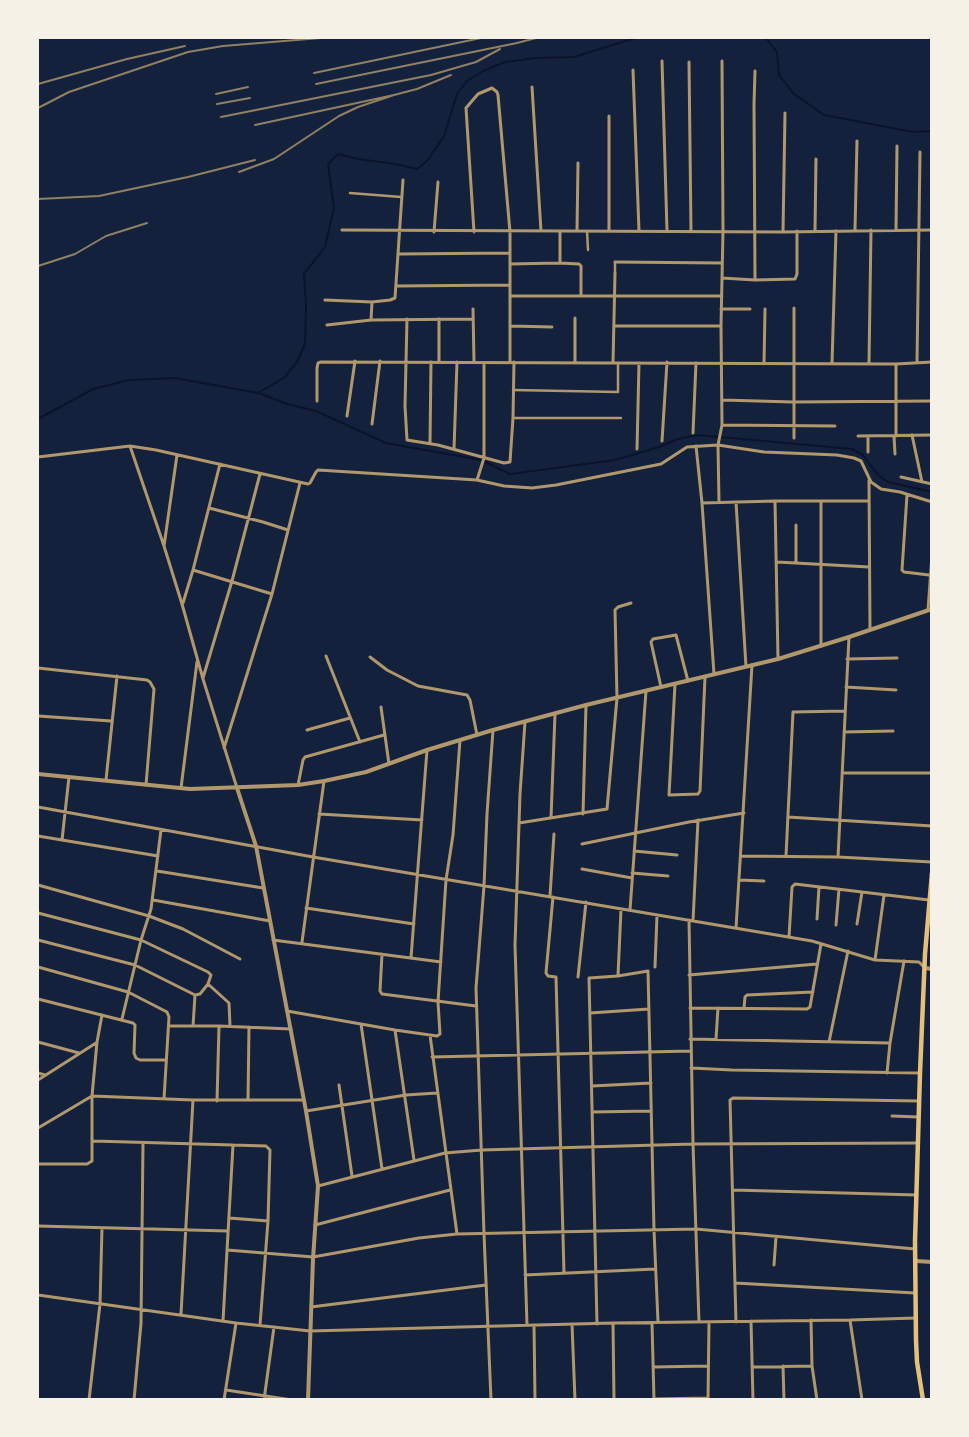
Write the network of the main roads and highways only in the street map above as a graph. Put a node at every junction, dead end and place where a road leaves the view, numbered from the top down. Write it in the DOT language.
graph roads {
  1 [pos="932,873"];
  2 [pos="923,1400"];
  1 -- 2 [label="main road"];
}
